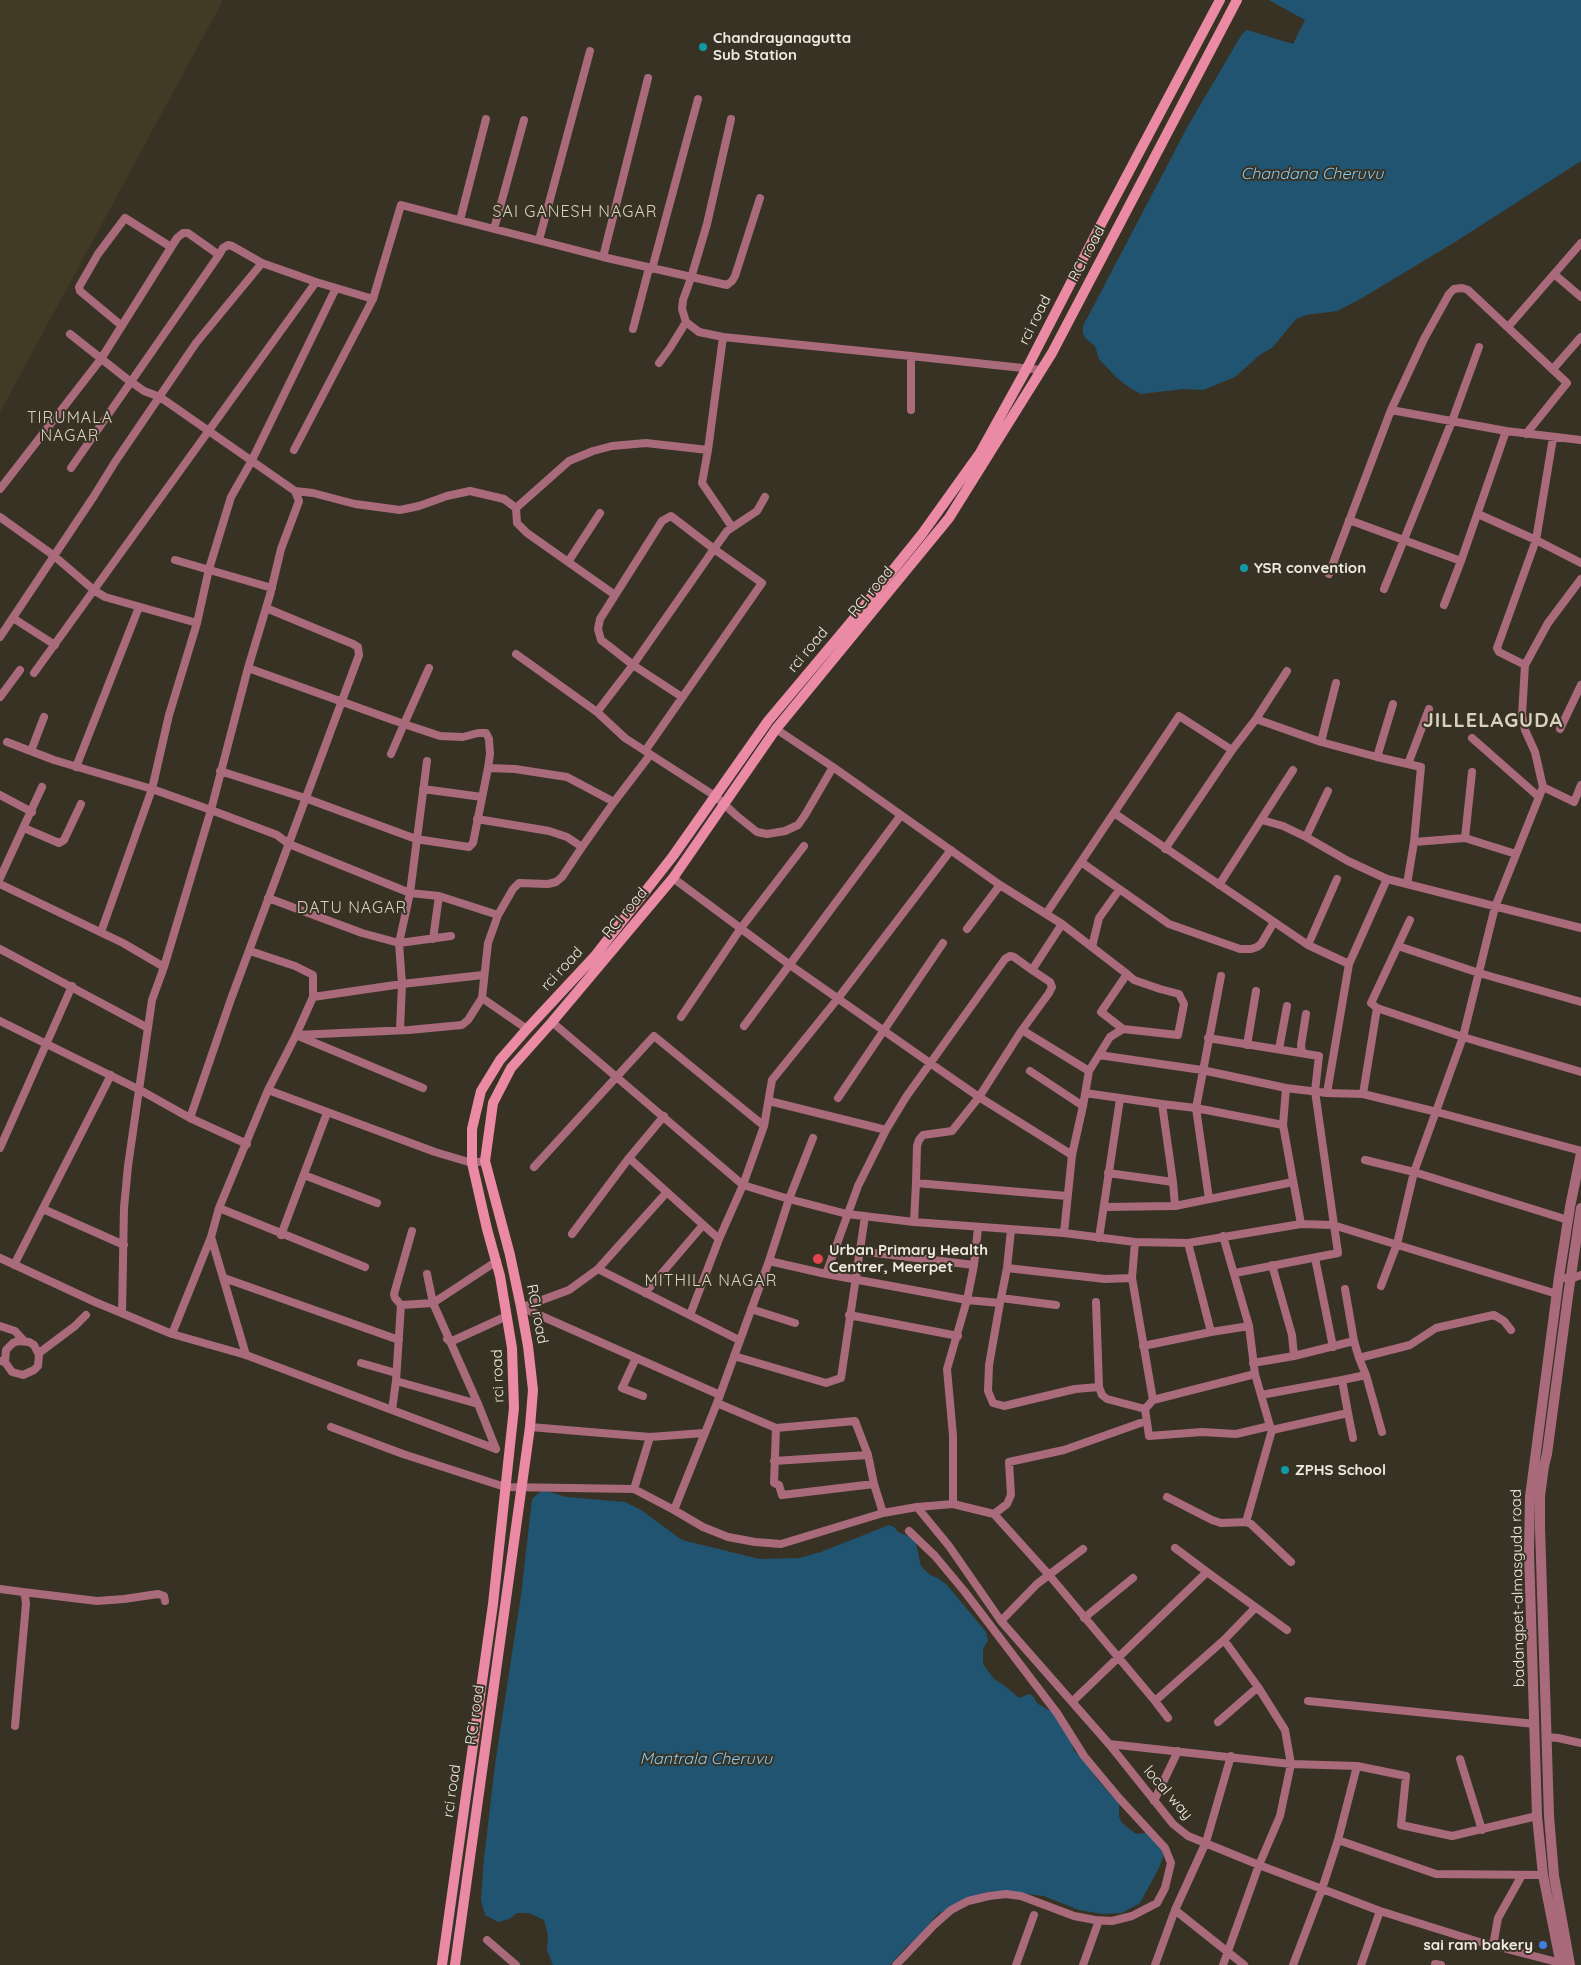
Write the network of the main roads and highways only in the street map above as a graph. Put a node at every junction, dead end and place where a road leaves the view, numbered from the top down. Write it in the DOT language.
graph roads {
  1 [pos="1220,0"];
  2 [pos="1237,0"];
  3 [pos="442,1965"];
  4 [pos="454,1965"];
  1 -- 3 [label="main road, rci road"];
  2 -- 4 [label="main road, RCI road"];
}
